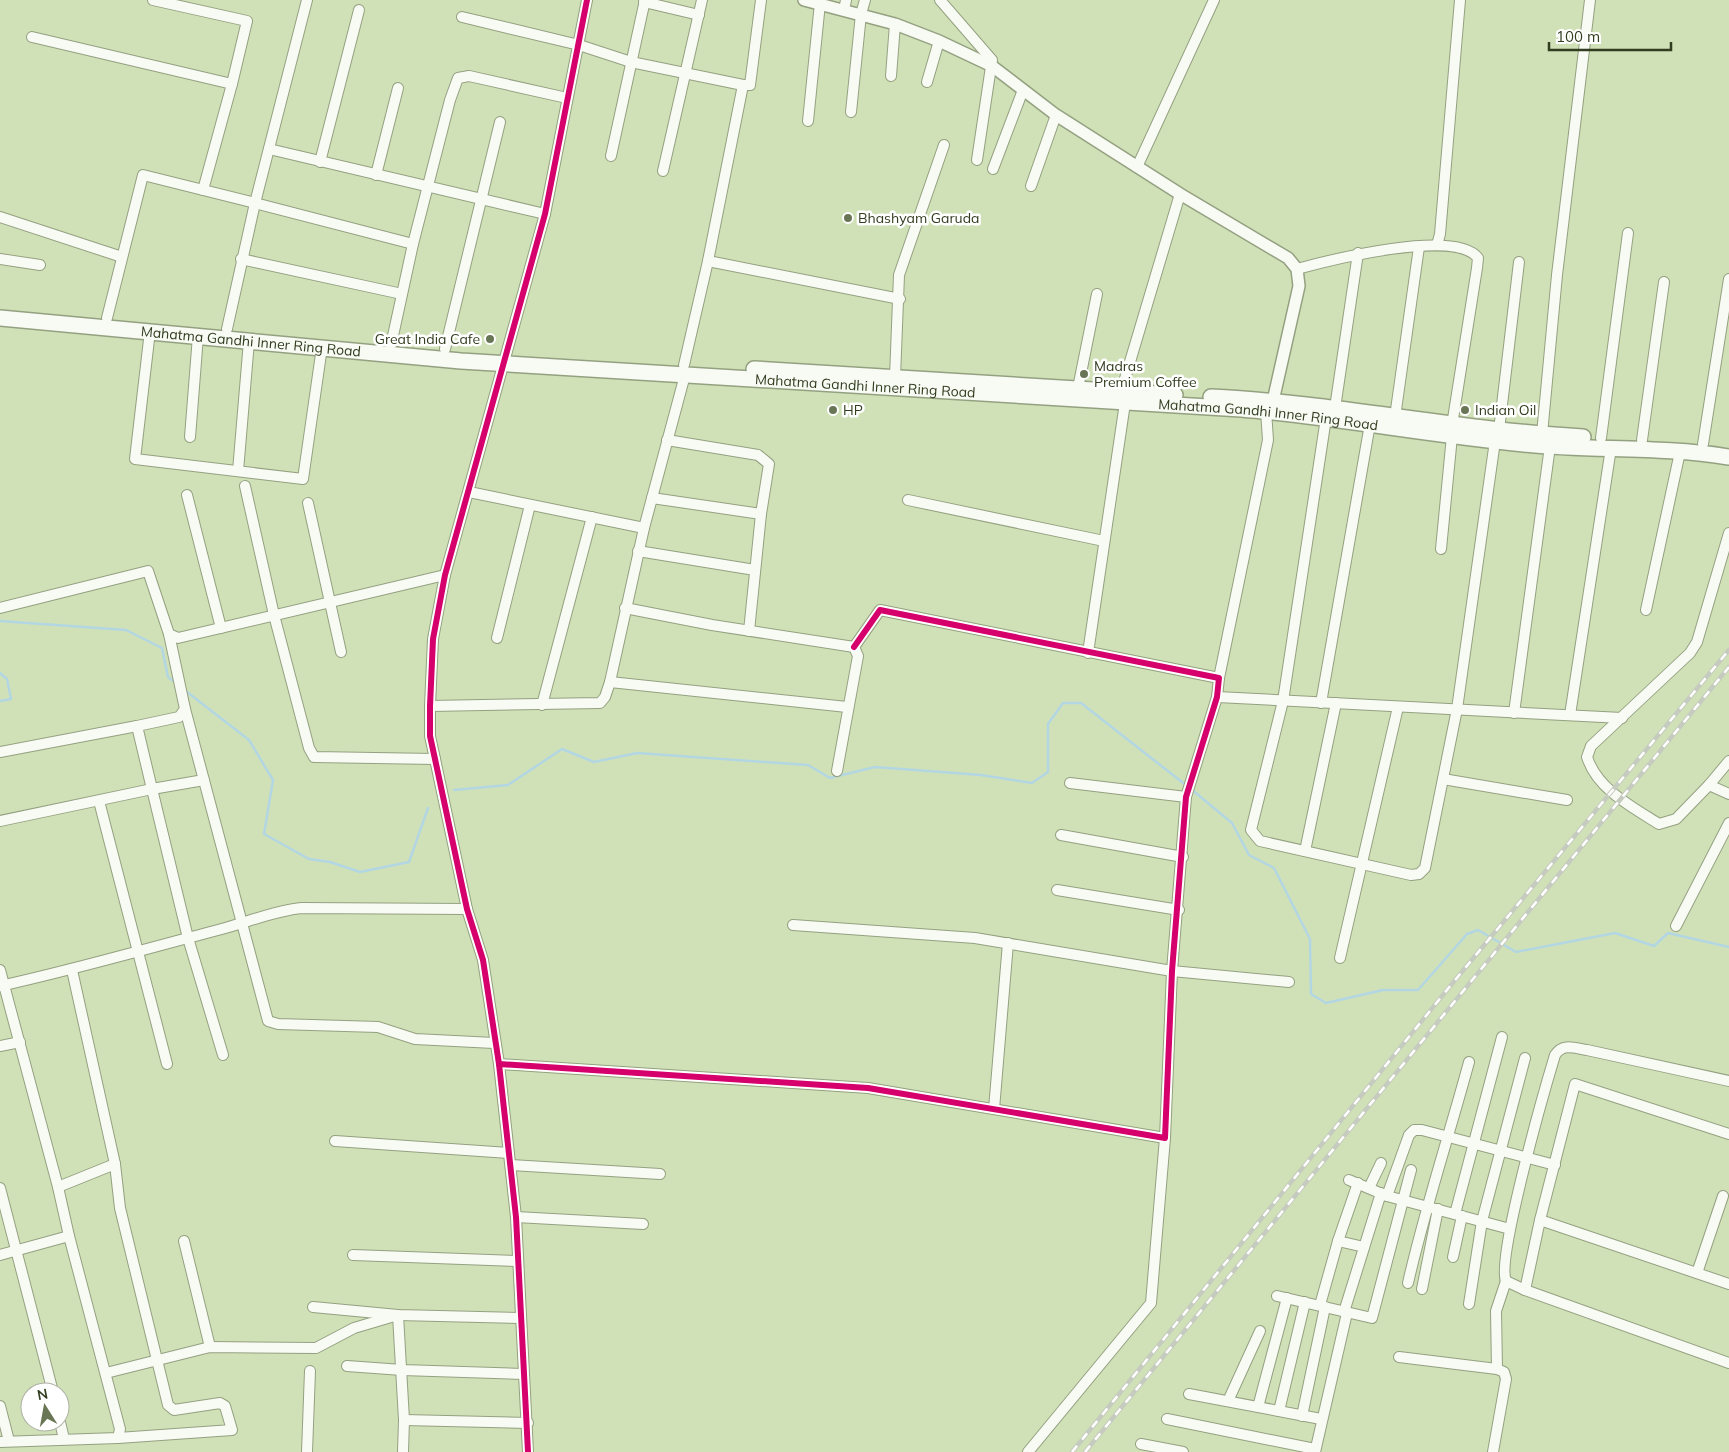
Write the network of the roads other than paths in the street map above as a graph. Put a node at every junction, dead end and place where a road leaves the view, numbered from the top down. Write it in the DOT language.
graph roads {
  1 [pos="153,0"];
  2 [pos="307,0"];
  3 [pos="587,0"];
  4 [pos="702,0"];
  5 [pos="762,0"];
  6 [pos="804,0"];
  7 [pos="865,0"];
  8 [pos="940,0"];
  9 [pos="1214,0"];
  10 [pos="1460,0"];
  11 [pos="1590,0"];
  12 [pos="644,1"];
  13 [pos="820,3"];
  14 [pos="845,5"];
  15 [pos="360,10"];
  16 [pos="861,14"];
  17 [pos="699,15"];
  18 [pos="462,17"];
  19 [pos="895,24"];
  20 [pos="32,37"];
  21 [pos="939,41"];
  22 [pos="579,45"];
  23 [pos="631,62"];
  24 [pos="992,66"];
  25 [pos="685,74"];
  26 [pos="891,76"];
  27 [pos="927,82"];
  28 [pos="232,84"];
  29 [pos="743,85"];
  30 [pos="398,88"];
  31 [pos="1023,90"];
  32 [pos="567,98"];
  33 [pos="851,112"];
  34 [pos="1056,115"];
  35 [pos="808,121"];
  36 [pos="500,122"];
  37 [pos="944,145"];
  38 [pos="268,149"];
  39 [pos="611,156"];
  40 [pos="977,160"];
  41 [pos="320,162"];
  42 [pos="1137,167"];
  43 [pos="993,169"];
  44 [pos="663,171"];
  45 [pos="376,175"];
  46 [pos="1031,186"];
  47 [pos="428,188"];
  48 [pos="203,190"];
  49 [pos="1180,194"];
  50 [pos="482,201"];
  51 [pos="255,203"];
  52 [pos="545,214"];
  53 [pos="0,217"];
  54 [pos="1628,234"];
  55 [pos="413,244"];
  56 [pos="1437,245"];
  57 [pos="1419,247"];
  58 [pos="1358,253"];
  59 [pos="122,257"];
  60 [pos="0,258"];
  61 [pos="241,258"];
  62 [pos="708,261"];
  63 [pos="1519,262"];
  64 [pos="40,265"];
  65 [pos="1297,269"];
  66 [pos="1729,279"];
  67 [pos="1664,282"];
  68 [pos="402,294"];
  69 [pos="1097,294"];
  70 [pos="900,299"];
  71 [pos="0,308"];
  72 [pos="0,318"];
  73 [pos="107,318"];
  74 [pos="227,329"];
  75 [pos="150,331"];
  76 [pos="198,336"];
  77 [pos="249,341"];
  78 [pos="391,344"];
  79 [pos="322,347"];
  80 [pos="446,349"];
  81 [pos="505,358"];
  82 [pos="684,370"];
  83 [pos="895,377"];
  84 [pos="1078,388"];
  85 [pos="1123,397"];
  86 [pos="1270,406"];
  87 [pos="1330,413"];
  88 [pos="1395,417"];
  89 [pos="1370,424"];
  90 [pos="1452,430"];
  91 [pos="1497,435"];
  92 [pos="190,437"];
  93 [pos="667,440"];
  94 [pos="1546,440"];
  95 [pos="1642,440"];
  96 [pos="1606,443"];
  97 [pos="1703,444"];
  98 [pos="1729,447"];
  99 [pos="1680,452"];
  100 [pos="1729,457"];
  101 [pos="238,471"];
  102 [pos="245,486"];
  103 [pos="469,492"];
  104 [pos="187,495"];
  105 [pos="652,498"];
  106 [pos="908,500"];
  107 [pos="308,503"];
  108 [pos="530,505"];
  109 [pos="761,514"];
  110 [pos="592,517"];
  111 [pos="644,528"];
  112 [pos="1729,533"];
  113 [pos="1104,540"];
  114 [pos="1442,548"];
  115 [pos="638,551"];
  116 [pos="755,570"];
  117 [pos="445,575"];
  118 [pos="329,602"];
  119 [pos="0,608"];
  120 [pos="625,608"];
  121 [pos="1646,610"];
  122 [pos="274,615"];
  123 [pos="221,628"];
  124 [pos="748,631"];
  125 [pos="169,634"];
  126 [pos="497,638"];
  127 [pos="854,647"];
  128 [pos="341,652"];
  129 [pos="1088,653"];
  130 [pos="1220,678"];
  131 [pos="610,682"];
  132 [pos="1216,697"];
  133 [pos="1282,701"];
  134 [pos="1321,702"];
  135 [pos="1336,704"];
  136 [pos="542,705"];
  137 [pos="430,706"];
  138 [pos="1398,706"];
  139 [pos="847,707"];
  140 [pos="185,709"];
  141 [pos="1457,709"];
  142 [pos="1514,712"];
  143 [pos="1570,715"];
  144 [pos="1622,718"];
  145 [pos="137,726"];
  146 [pos="0,752"];
  147 [pos="435,760"];
  148 [pos="1729,761"];
  149 [pos="837,771"];
  150 [pos="1443,779"];
  151 [pos="204,780"];
  152 [pos="1070,783"];
  153 [pos="1710,785"];
  154 [pos="152,789"];
  155 [pos="1187,794"];
  156 [pos="1729,794"];
  157 [pos="1567,800"];
  158 [pos="99,801"];
  159 [pos="0,821"];
  160 [pos="1729,823"];
  161 [pos="1062,835"];
  162 [pos="1304,850"];
  163 [pos="1183,857"];
  164 [pos="1362,863"];
  165 [pos="1056,890"];
  166 [pos="467,909"];
  167 [pos="1179,910"];
  168 [pos="242,924"];
  169 [pos="793,924"];
  170 [pos="1676,926"];
  171 [pos="188,938"];
  172 [pos="1008,943"];
  173 [pos="139,952"];
  174 [pos="1340,958"];
  175 [pos="0,970"];
  176 [pos="72,970"];
  177 [pos="1172,971"];
  178 [pos="1289,982"];
  179 [pos="2,986"];
  180 [pos="1502,1037"];
  181 [pos="20,1042"];
  182 [pos="494,1043"];
  183 [pos="0,1046"];
  184 [pos="223,1055"];
  185 [pos="1525,1058"];
  186 [pos="1469,1062"];
  187 [pos="167,1064"];
  188 [pos="499,1064"];
  189 [pos="1729,1081"];
  190 [pos="994,1109"];
  191 [pos="1729,1134"];
  192 [pos="1449,1137"];
  193 [pos="1165,1138"];
  194 [pos="336,1141"];
  195 [pos="1474,1144"];
  196 [pos="1502,1151"];
  197 [pos="509,1153"];
  198 [pos="1528,1158"];
  199 [pos="1381,1162"];
  200 [pos="115,1164"];
  201 [pos="511,1165"];
  202 [pos="1555,1165"];
  203 [pos="1411,1170"];
  204 [pos="660,1174"];
  205 [pos="58,1187"];
  206 [pos="0,1188"];
  207 [pos="1369,1188"];
  208 [pos="1384,1195"];
  209 [pos="1723,1196"];
  210 [pos="1403,1200"];
  211 [pos="1433,1208"];
  212 [pos="1458,1215"];
  213 [pos="516,1217"];
  214 [pos="1540,1220"];
  215 [pos="1482,1221"];
  216 [pos="643,1224"];
  217 [pos="1510,1229"];
  218 [pos="69,1236"];
  219 [pos="184,1241"];
  220 [pos="1338,1241"];
  221 [pos="1364,1246"];
  222 [pos="18,1250"];
  223 [pos="0,1255"];
  224 [pos="353,1255"];
  225 [pos="1453,1257"];
  226 [pos="518,1261"];
  227 [pos="1697,1273"];
  228 [pos="1506,1281"];
  229 [pos="1408,1283"];
  230 [pos="1729,1284"];
  231 [pos="1422,1290"];
  232 [pos="1525,1290"];
  233 [pos="1304,1302"];
  234 [pos="1469,1304"];
  235 [pos="1322,1306"];
  236 [pos="313,1307"];
  237 [pos="1346,1312"];
  238 [pos="398,1315"];
  239 [pos="520,1318"];
  240 [pos="1260,1331"];
  241 [pos="210,1348"];
  242 [pos="1399,1357"];
  243 [pos="157,1360"];
  244 [pos="1729,1363"];
  245 [pos="347,1366"];
  246 [pos="1497,1369"];
  247 [pos="402,1370"];
  248 [pos="310,1371"];
  249 [pos="106,1373"];
  250 [pos="522,1374"];
  251 [pos="50,1382"];
  252 [pos="1190,1394"];
  253 [pos="1228,1401"];
  254 [pos="0,1406"];
  255 [pos="1258,1407"];
  256 [pos="1279,1411"];
  257 [pos="1302,1416"];
  258 [pos="1168,1419"];
  259 [pos="1321,1419"];
  260 [pos="404,1420"];
  261 [pos="528,1423"];
  262 [pos="62,1432"];
  263 [pos="118,1438"];
  264 [pos="64,1439"];
  265 [pos="4,1441"];
  266 [pos="1141,1444"];
  267 [pos="1315,1451"];
  268 [pos="307,1452"];
  269 [pos="403,1452"];
  270 [pos="528,1452"];
  271 [pos="1028,1452"];
  272 [pos="1183,1452"];
  273 [pos="1493,1452"];
  1 -- 28 [label="street"];
  2 -- 38 [label="street"];
  3 -- 22 [label="street"];
  4 -- 17 [label="street"];
  5 -- 29 [label="street"];
  6 -- 13 [label="street"];
  7 -- 16 [label="street"];
  8 -- 24 [label="street"];
  9 -- 42 [label="street"];
  10 -- 56 [label="street"];
  11 -- 94 [label="street"];
  12 -- 17 [label="street"];
  12 -- 23 [label="street"];
  13 -- 14 [label="street"];
  13 -- 35 [label="street"];
  14 -- 16 [label="street"];
  15 -- 41 [label="street"];
  16 -- 19 [label="street"];
  16 -- 33 [label="street"];
  17 -- 25 [label="street"];
  18 -- 22 [label="street"];
  19 -- 21 [label="street"];
  19 -- 26 [label="street"];
  20 -- 28 [label="street"];
  21 -- 24 [label="street"];
  21 -- 27 [label="street"];
  22 -- 23 [label="street"];
  22 -- 32 [label="street"];
  23 -- 25 [label="street"];
  23 -- 39 [label="street"];
  24 -- 31 [label="street"];
  24 -- 40 [label="street"];
  25 -- 29 [label="street"];
  25 -- 44 [label="street"];
  28 -- 48 [label="street"];
  29 -- 62 [label="street"];
  30 -- 45 [label="street"];
  31 -- 34 [label="street"];
  31 -- 43 [label="street"];
  32 -- 47 [label="street"];
  32 -- 52 [label="street"];
  34 -- 42 [label="street"];
  34 -- 46 [label="street"];
  36 -- 50 [label="street"];
  37 -- 70 [label="street"];
  38 -- 41 [label="street"];
  38 -- 51 [label="street"];
  41 -- 45 [label="street"];
  42 -- 49 [label="street"];
  45 -- 47 [label="street"];
  47 -- 50 [label="street"];
  47 -- 55 [label="street"];
  48 -- 51 [label="street"];
  48 -- 59 [label="street"];
  49 -- 65 [label="street"];
  49 -- 85 [label="street"];
  50 -- 52 [label="street"];
  50 -- 80 [label="street"];
  51 -- 55 [label="street"];
  51 -- 61 [label="street"];
  52 -- 81 [label="street"];
  53 -- 59 [label="street"];
  54 -- 96 [label="street"];
  55 -- 68 [label="street"];
  56 -- 57 [label="street"];
  56 -- 90 [label="street"];
  57 -- 58 [label="street"];
  57 -- 88 [label="street"];
  58 -- 65 [label="street"];
  58 -- 87 [label="street"];
  59 -- 73 [label="street"];
  60 -- 64 [label="street"];
  61 -- 68 [label="street"];
  61 -- 74 [label="street"];
  62 -- 70 [label="street"];
  62 -- 82 [label="street"];
  63 -- 91 [label="street"];
  65 -- 86 [label="street"];
  66 -- 97 [label="street"];
  67 -- 95 [label="street"];
  68 -- 78 [label="street"];
  69 -- 84 [label="street"];
  70 -- 83 [label="street"];
  71 -- 73 [label="main road, Mahatma Gandhi Inner Ring Road"];
  72 -- 75 [label="main road, Mahatma Gandhi Inner Ring Road"];
  73 -- 74 [label="main road, Mahatma Gandhi Inner Ring Road"];
  74 -- 78 [label="main road, Mahatma Gandhi Inner Ring Road"];
  75 -- 76 [label="main road, Mahatma Gandhi Inner Ring Road"];
  75 -- 101 [label="street"];
  76 -- 77 [label="main road, Mahatma Gandhi Inner Ring Road"];
  76 -- 92 [label="street"];
  77 -- 79 [label="main road, Mahatma Gandhi Inner Ring Road"];
  77 -- 101 [label="street"];
  78 -- 80 [label="main road, Mahatma Gandhi Inner Ring Road"];
  79 -- 81 [label="main road, Mahatma Gandhi Inner Ring Road"];
  79 -- 101 [label="street"];
  80 -- 81 [label="main road, Mahatma Gandhi Inner Ring Road"];
  81 -- 82 [label="main road, Mahatma Gandhi Inner Ring Road"];
  81 -- 103 [label="street"];
  82 -- 83 [label="main road, Mahatma Gandhi Inner Ring Road"];
  82 -- 85 [label="main road, Mahatma Gandhi Inner Ring Road"];
  82 -- 93 [label="street"];
  83 -- 84 [label="main road, Mahatma Gandhi Inner Ring Road"];
  84 -- 85 [label="main road, Mahatma Gandhi Inner Ring Road"];
  85 -- 86 [label="main road, Mahatma Gandhi Inner Ring Road"];
  85 -- 113 [label="street"];
  86 -- 87 [label="main road, Mahatma Gandhi Inner Ring Road"];
  86 -- 130 [label="street"];
  87 -- 88 [label="main road, Mahatma Gandhi Inner Ring Road"];
  87 -- 89 [label="main road, Mahatma Gandhi Inner Ring Road"];
  87 -- 133 [label="street"];
  88 -- 90 [label="main road, Mahatma Gandhi Inner Ring Road"];
  89 -- 90 [label="main road, Mahatma Gandhi Inner Ring Road"];
  89 -- 134 [label="street"];
  90 -- 91 [label="main road, Mahatma Gandhi Inner Ring Road"];
  90 -- 114 [label="street"];
  91 -- 94 [label="main road, Mahatma Gandhi Inner Ring Road"];
  91 -- 141 [label="street"];
  93 -- 105 [label="street"];
  93 -- 109 [label="street"];
  94 -- 96 [label="main road, Mahatma Gandhi Inner Ring Road"];
  94 -- 142 [label="street"];
  95 -- 96 [label="main road, Mahatma Gandhi Inner Ring Road"];
  95 -- 97 [label="main road, Mahatma Gandhi Inner Ring Road"];
  96 -- 99 [label="main road, Mahatma Gandhi Inner Ring Road"];
  96 -- 143 [label="street"];
  97 -- 98 [label="main road, Mahatma Gandhi Inner Ring Road"];
  99 -- 100 [label="main road, Mahatma Gandhi Inner Ring Road"];
  99 -- 121 [label="street"];
  102 -- 122 [label="street"];
  103 -- 108 [label="street"];
  103 -- 117 [label="street"];
  104 -- 123 [label="street"];
  105 -- 109 [label="street"];
  105 -- 111 [label="street"];
  106 -- 113 [label="street"];
  107 -- 118 [label="street"];
  108 -- 110 [label="street"];
  108 -- 126 [label="street"];
  109 -- 116 [label="street"];
  110 -- 111 [label="street"];
  110 -- 136 [label="street"];
  111 -- 115 [label="street"];
  112 -- 144 [label="street"];
  113 -- 129 [label="street"];
  115 -- 116 [label="street"];
  115 -- 120 [label="street"];
  116 -- 124 [label="street"];
  117 -- 118 [label="street"];
  117 -- 137 [label="street"];
  118 -- 122 [label="street"];
  118 -- 128 [label="street"];
  119 -- 125 [label="street"];
  120 -- 124 [label="street"];
  120 -- 131 [label="street"];
  122 -- 123 [label="street"];
  122 -- 147 [label="street"];
  123 -- 125 [label="street"];
  124 -- 127 [label="street"];
  125 -- 140 [label="street"];
  127 -- 129 [label="street"];
  127 -- 139 [label="street"];
  129 -- 130 [label="street"];
  130 -- 132 [label="street"];
  131 -- 136 [label="street"];
  131 -- 139 [label="street"];
  132 -- 133 [label="street"];
  132 -- 155 [label="street"];
  133 -- 134 [label="street"];
  133 -- 162 [label="street"];
  134 -- 135 [label="street"];
  135 -- 138 [label="street"];
  135 -- 162 [label="street"];
  136 -- 137 [label="street"];
  137 -- 147 [label="street"];
  138 -- 141 [label="street"];
  138 -- 164 [label="street"];
  139 -- 149 [label="street"];
  140 -- 145 [label="street"];
  140 -- 151 [label="street"];
  141 -- 142 [label="street"];
  141 -- 150 [label="street"];
  142 -- 143 [label="street"];
  143 -- 144 [label="street"];
  144 -- 153 [label="street"];
  145 -- 146 [label="street"];
  145 -- 154 [label="street"];
  147 -- 166 [label="street"];
  148 -- 153 [label="street"];
  150 -- 157 [label="street"];
  150 -- 164 [label="street"];
  151 -- 154 [label="street"];
  151 -- 168 [label="street"];
  152 -- 155 [label="street"];
  153 -- 156 [label="street"];
  154 -- 158 [label="street"];
  154 -- 171 [label="street"];
  155 -- 163 [label="street"];
  158 -- 159 [label="street"];
  158 -- 173 [label="street"];
  160 -- 170 [label="street"];
  161 -- 163 [label="street"];
  162 -- 164 [label="street"];
  163 -- 167 [label="street"];
  164 -- 174 [label="street"];
  165 -- 167 [label="street"];
  166 -- 168 [label="street"];
  166 -- 182 [label="street"];
  167 -- 177 [label="street"];
  168 -- 171 [label="street"];
  168 -- 182 [label="street"];
  169 -- 172 [label="street"];
  171 -- 173 [label="street"];
  171 -- 184 [label="street"];
  172 -- 177 [label="street"];
  172 -- 190 [label="street"];
  173 -- 176 [label="street"];
  173 -- 187 [label="street"];
  175 -- 179 [label="street"];
  176 -- 179 [label="street"];
  176 -- 200 [label="street"];
  177 -- 178 [label="street"];
  177 -- 193 [label="street"];
  179 -- 181 [label="street"];
  180 -- 195 [label="street"];
  181 -- 183 [label="street"];
  181 -- 205 [label="street"];
  182 -- 188 [label="street"];
  185 -- 196 [label="street"];
  186 -- 192 [label="street"];
  188 -- 190 [label="street"];
  188 -- 197 [label="street"];
  189 -- 198 [label="street"];
  190 -- 193 [label="street"];
  191 -- 202 [label="street"];
  192 -- 195 [label="street"];
  192 -- 208 [label="street"];
  192 -- 211 [label="street"];
  193 -- 271 [label="street"];
  194 -- 197 [label="street"];
  195 -- 196 [label="street"];
  195 -- 212 [label="street"];
  196 -- 198 [label="street"];
  196 -- 215 [label="street"];
  197 -- 201 [label="street"];
  198 -- 202 [label="street"];
  198 -- 217 [label="street"];
  199 -- 207 [label="street"];
  200 -- 205 [label="street"];
  200 -- 243 [label="street"];
  201 -- 204 [label="street"];
  201 -- 213 [label="street"];
  202 -- 214 [label="street"];
  203 -- 210 [label="street"];
  205 -- 218 [label="street"];
  206 -- 222 [label="street"];
  207 -- 208 [label="street"];
  207 -- 220 [label="street"];
  208 -- 210 [label="street"];
  208 -- 221 [label="street"];
  209 -- 227 [label="street"];
  210 -- 211 [label="street"];
  210 -- 237 [label="street"];
  211 -- 212 [label="street"];
  211 -- 229 [label="street"];
  211 -- 231 [label="street"];
  212 -- 215 [label="street"];
  212 -- 225 [label="street"];
  213 -- 216 [label="street"];
  213 -- 226 [label="street"];
  214 -- 227 [label="street"];
  214 -- 232 [label="street"];
  215 -- 217 [label="street"];
  215 -- 234 [label="street"];
  217 -- 228 [label="street"];
  218 -- 222 [label="street"];
  218 -- 249 [label="street"];
  219 -- 241 [label="street"];
  220 -- 221 [label="street"];
  220 -- 235 [label="street"];
  221 -- 237 [label="street"];
  222 -- 223 [label="street"];
  222 -- 251 [label="street"];
  224 -- 226 [label="street"];
  226 -- 239 [label="street"];
  227 -- 230 [label="street"];
  228 -- 232 [label="street"];
  228 -- 246 [label="street"];
  232 -- 244 [label="street"];
  233 -- 235 [label="street"];
  233 -- 255 [label="street"];
  233 -- 256 [label="street"];
  235 -- 237 [label="street"];
  235 -- 257 [label="street"];
  236 -- 238 [label="street"];
  237 -- 259 [label="street"];
  238 -- 239 [label="street"];
  238 -- 241 [label="street"];
  238 -- 247 [label="street"];
  239 -- 250 [label="street"];
  240 -- 253 [label="street"];
  241 -- 243 [label="street"];
  242 -- 246 [label="street"];
  243 -- 249 [label="street"];
  243 -- 263 [label="street"];
  245 -- 247 [label="street"];
  246 -- 273 [label="street"];
  247 -- 250 [label="street"];
  247 -- 260 [label="street"];
  248 -- 268 [label="street"];
  249 -- 263 [label="street"];
  250 -- 261 [label="street"];
  252 -- 253 [label="street"];
  253 -- 255 [label="street"];
  254 -- 265 [label="street"];
  255 -- 256 [label="street"];
  256 -- 257 [label="street"];
  257 -- 259 [label="street"];
  258 -- 267 [label="street"];
  259 -- 267 [label="street"];
  260 -- 261 [label="street"];
  260 -- 269 [label="street"];
  261 -- 270 [label="street"];
  262 -- 264 [label="street"];
  263 -- 264 [label="street"];
  264 -- 265 [label="street"];
  266 -- 272 [label="street"];
}
